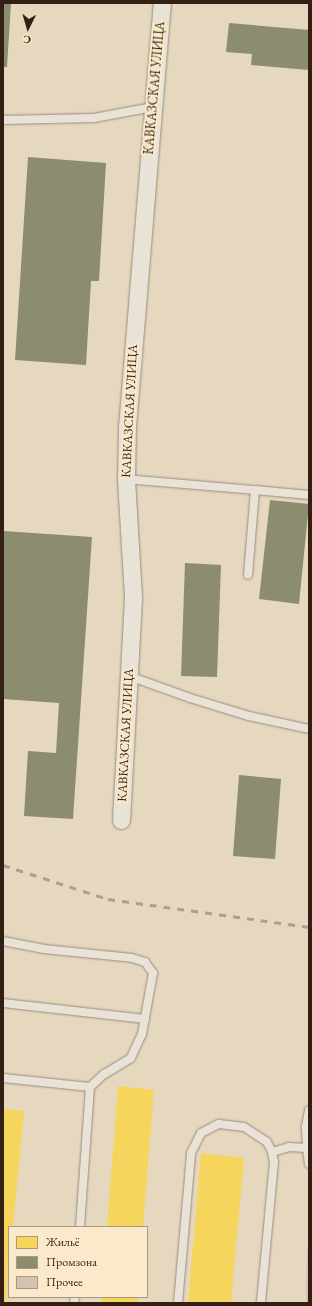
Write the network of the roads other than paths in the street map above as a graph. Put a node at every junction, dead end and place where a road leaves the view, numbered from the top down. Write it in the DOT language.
graph roads {
  1 [pos="162,3"];
  2 [pos="153,106"];
  3 [pos="3,120"];
  4 [pos="126,479"];
  5 [pos="255,490"];
  6 [pos="309,495"];
  7 [pos="248,575"];
  8 [pos="129,676"];
  9 [pos="309,729"];
  10 [pos="121,820"];
  11 [pos="3,941"];
  12 [pos="3,1003"];
  13 [pos="145,1019"];
  14 [pos="3,1078"];
  15 [pos="90,1087"];
  16 [pos="309,1110"];
  17 [pos="308,1126"];
  18 [pos="307,1148"];
  19 [pos="272,1152"];
  20 [pos="309,1164"];
  21 [pos="80,1226"];
  22 [pos="178,1303"];
  23 [pos="261,1303"];
  1 -- 2 [label="street, КАВКАЗСКАЯ УЛИЦА"];
  2 -- 3 [label="lane"];
  2 -- 4 [label="street, КАВКАЗСКАЯ УЛИЦА"];
  4 -- 5 [label="lane"];
  4 -- 8 [label="street, КАВКАЗСКАЯ УЛИЦА"];
  5 -- 6 [label="lane"];
  5 -- 7 [label="lane"];
  8 -- 9 [label="lane"];
  8 -- 10 [label="street, КАВКАЗСКАЯ УЛИЦА"];
  11 -- 13 [label="lane"];
  12 -- 13 [label="lane"];
  13 -- 15 [label="lane"];
  14 -- 15 [label="lane"];
  15 -- 21 [label="lane"];
  16 -- 17 [label="lane"];
  17 -- 18 [label="lane"];
  18 -- 19 [label="lane"];
  18 -- 20 [label="lane"];
  19 -- 22 [label="lane"];
  19 -- 23 [label="lane"];
}
